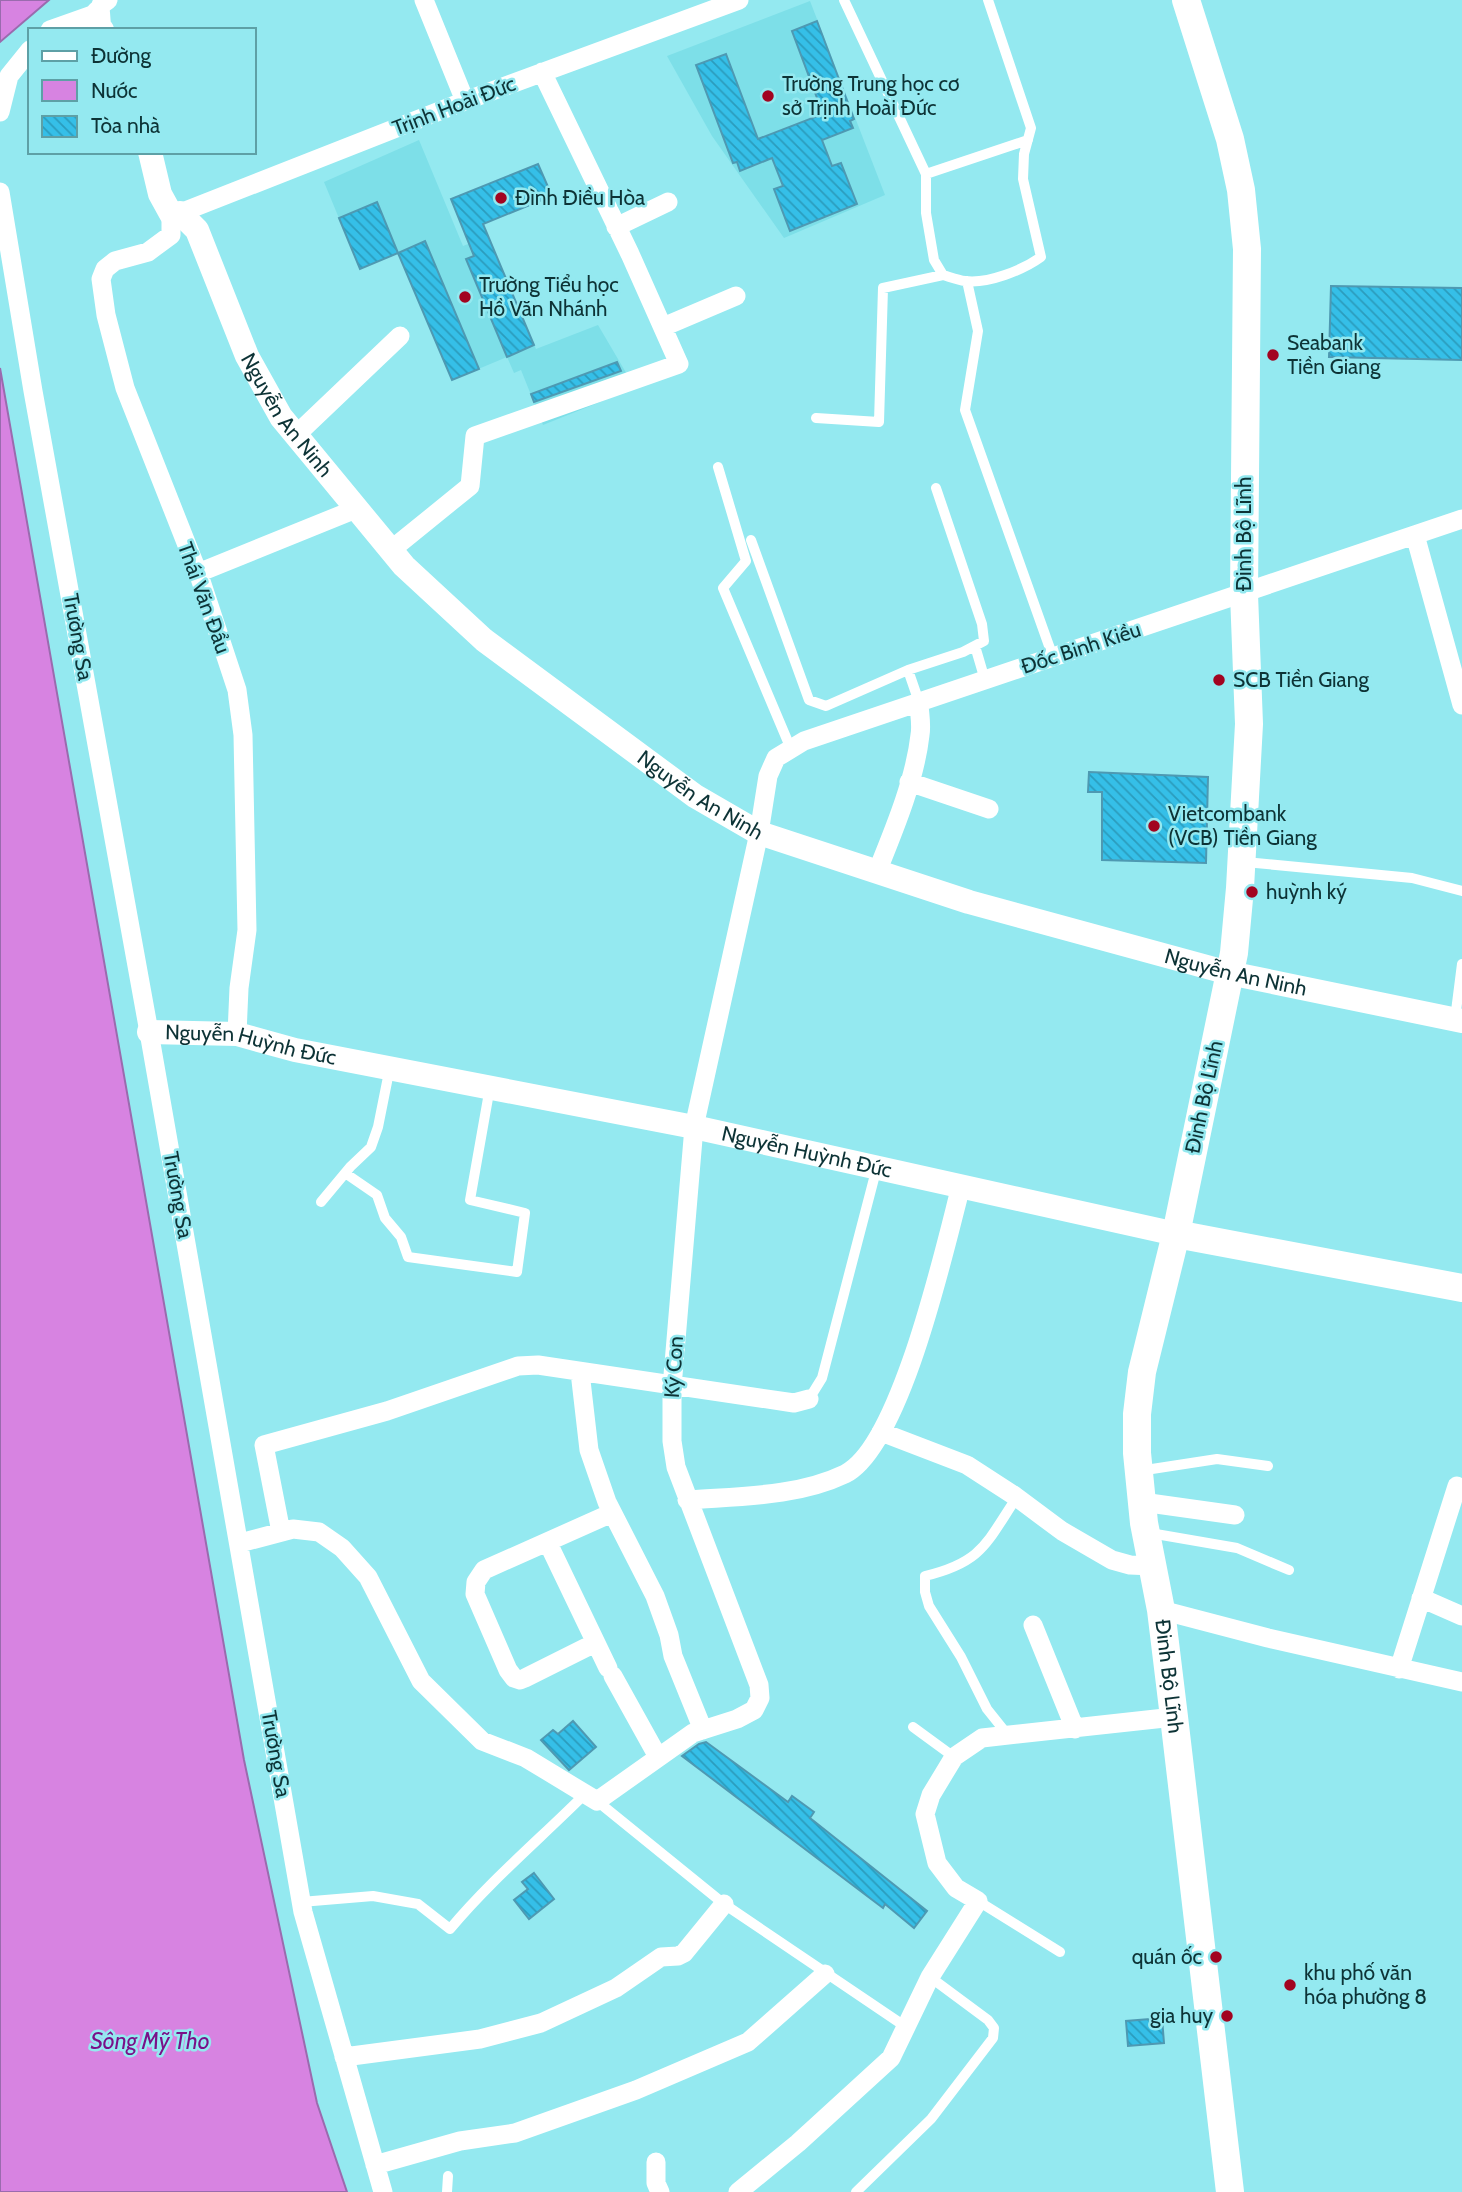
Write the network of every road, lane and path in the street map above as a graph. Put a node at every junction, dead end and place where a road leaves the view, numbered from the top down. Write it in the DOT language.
graph roads {
  1 [pos="424,0"];
  2 [pos="740,0"];
  3 [pos="844,0"];
  4 [pos="988,0"];
  5 [pos="1185,0"];
  6 [pos="103,14"];
  7 [pos="57,28"];
  8 [pos="28,52"];
  9 [pos="542,72"];
  10 [pos="465,101"];
  11 [pos="0,112"];
  12 [pos="1028,140"];
  13 [pos="150,154"];
  14 [pos="926,174"];
  15 [pos="0,192"];
  16 [pos="668,202"];
  17 [pos="176,214"];
  18 [pos="616,227"];
  19 [pos="943,275"];
  20 [pos="967,281"];
  21 [pos="736,296"];
  22 [pos="663,327"];
  23 [pos="400,336"];
  24 [pos="816,418"];
  25 [pos="295,436"];
  26 [pos="718,467"];
  27 [pos="936,488"];
  28 [pos="356,509"];
  29 [pos="1462,519"];
  30 [pos="1415,535"];
  31 [pos="751,540"];
  32 [pos="391,550"];
  33 [pos="198,573"];
  34 [pos="1244,594"];
  35 [pos="975,646"];
  36 [pos="1053,657"];
  37 [pos="908,670"];
  38 [pos="985,680"];
  39 [pos="919,702"];
  40 [pos="1462,705"];
  41 [pos="791,749"];
  42 [pos="909,782"];
  43 [pos="989,809"];
  44 [pos="760,833"];
  45 [pos="1241,861"];
  46 [pos="877,872"];
  47 [pos="1462,891"];
  48 [pos="1462,964"];
  49 [pos="1229,972"];
  50 [pos="1458,1021"];
  51 [pos="149,1032"];
  52 [pos="237,1034"];
  53 [pos="390,1067"];
  54 [pos="490,1086"];
  55 [pos="694,1126"];
  56 [pos="877,1167"];
  57 [pos="345,1173"];
  58 [pos="961,1186"];
  59 [pos="321,1202"];
  60 [pos="1176,1234"];
  61 [pos="1462,1287"];
  62 [pos="580,1372"];
  63 [pos="672,1387"];
  64 [pos="809,1399"];
  65 [pos="881,1432"];
  66 [pos="1268,1466"];
  67 [pos="1139,1471"];
  68 [pos="1457,1486"];
  69 [pos="1017,1497"];
  70 [pos="687,1500"];
  71 [pos="1142,1502"];
  72 [pos="612,1513"];
  73 [pos="1235,1516"];
  74 [pos="281,1532"];
  75 [pos="1146,1532"];
  76 [pos="240,1543"];
  77 [pos="548,1543"];
  78 [pos="1153,1566"];
  79 [pos="1289,1570"];
  80 [pos="1421,1598"];
  81 [pos="1161,1610"];
  82 [pos="1462,1616"];
  83 [pos="1033,1625"];
  84 [pos="595,1643"];
  85 [pos="1399,1669"];
  86 [pos="1462,1682"];
  87 [pos="1174,1717"];
  88 [pos="914,1727"];
  89 [pos="1075,1729"];
  90 [pos="703,1730"];
  91 [pos="1008,1735"];
  92 [pos="658,1757"];
  93 [pos="954,1757"];
  94 [pos="592,1797"];
  95 [pos="978,1901"];
  96 [pos="301,1902"];
  97 [pos="724,1904"];
  98 [pos="1060,1952"];
  99 [pos="825,1974"];
  100 [pos="930,1977"];
  101 [pos="906,2027"];
  102 [pos="344,2057"];
  103 [pos="656,2162"];
  104 [pos="375,2165"];
  105 [pos="448,2176"];
  106 [pos="383,2192"];
  107 [pos="447,2192"];
  108 [pos="660,2192"];
  109 [pos="738,2192"];
  110 [pos="856,2192"];
  111 [pos="1230,2192"];
  1 -- 10 [label="street"];
  2 -- 9 [label="street, Trịnh Hoài Đức"];
  3 -- 14 [label="lane"];
  4 -- 12 [label="lane"];
  5 -- 34 [label="main road, Đinh Bộ Lĩnh"];
  6 -- 7 [label="street"];
  8 -- 11 [label="street"];
  9 -- 10 [label="street, Trịnh Hoài Đức"];
  9 -- 18 [label="street"];
  10 -- 17 [label="street, Trịnh Hoài Đức"];
  12 -- 14 [label="lane"];
  12 -- 20 [label="lane"];
  13 -- 17 [label="street, Nguyễn An Ninh"];
  14 -- 19 [label="lane"];
  15 -- 51 [label="street, Trường Sa"];
  16 -- 18 [label="street"];
  17 -- 25 [label="street, Nguyễn An Ninh"];
  17 -- 33 [label="street, Thái Văn Đẩu"];
  18 -- 22 [label="street"];
  19 -- 20 [label="lane"];
  19 -- 24 [label="lane"];
  20 -- 36 [label="lane"];
  21 -- 22 [label="street"];
  22 -- 32 [label="street"];
  23 -- 25 [label="street"];
  25 -- 28 [label="street, Nguyễn An Ninh"];
  26 -- 41 [label="lane"];
  27 -- 35 [label="lane"];
  28 -- 32 [label="street, Nguyễn An Ninh"];
  28 -- 33 [label="street"];
  29 -- 30 [label="street, Đốc Binh Kiều"];
  30 -- 34 [label="street, Đốc Binh Kiều"];
  30 -- 40 [label="street"];
  31 -- 37 [label="lane"];
  32 -- 44 [label="street, Nguyễn An Ninh"];
  33 -- 52 [label="street, Thái Văn Đẩu"];
  34 -- 36 [label="street, Đốc Binh Kiều"];
  34 -- 45 [label="main road, Đinh Bộ Lĩnh"];
  35 -- 37 [label="lane"];
  35 -- 38 [label="lane"];
  36 -- 38 [label="street, Đốc Binh Kiều"];
  37 -- 39 [label="lane"];
  38 -- 39 [label="street, Đốc Binh Kiều"];
  39 -- 41 [label="street, Đốc Binh Kiều"];
  39 -- 42 [label="street"];
  41 -- 44 [label="street, Đốc Binh Kiều"];
  42 -- 43 [label="street"];
  42 -- 46 [label="street"];
  44 -- 46 [label="street, Nguyễn An Ninh"];
  44 -- 55 [label="street, Ký Con"];
  45 -- 47 [label="lane"];
  45 -- 49 [label="main road, Đinh Bộ Lĩnh"];
  46 -- 49 [label="street, Nguyễn An Ninh"];
  48 -- 50 [label="lane"];
  49 -- 50 [label="street, Nguyễn An Ninh"];
  49 -- 60 [label="main road, Đinh Bộ Lĩnh"];
  51 -- 52 [label="street, Nguyễn Huỳnh Đức"];
  51 -- 76 [label="street, Trường Sa"];
  52 -- 53 [label="street, Nguyễn Huỳnh Đức"];
  53 -- 54 [label="street, Nguyễn Huỳnh Đức"];
  53 -- 57 [label="lane"];
  54 -- 55 [label="street, Nguyễn Huỳnh Đức"];
  54 -- 57 [label="lane"];
  55 -- 56 [label="street, Nguyễn Huỳnh Đức"];
  55 -- 63 [label="street, Ký Con"];
  56 -- 58 [label="street, Nguyễn Huỳnh Đức"];
  56 -- 64 [label="lane"];
  57 -- 59 [label="lane"];
  58 -- 60 [label="street, Nguyễn Huỳnh Đức"];
  58 -- 65 [label="street"];
  60 -- 61 [label="main road, Nguyễn Huỳnh Đức"];
  60 -- 67 [label="main road, Đinh Bộ Lĩnh"];
  62 -- 63 [label="street"];
  62 -- 72 [label="street"];
  62 -- 74 [label="street"];
  63 -- 64 [label="street"];
  63 -- 70 [label="street, Ký Con"];
  65 -- 69 [label="street"];
  65 -- 70 [label="street"];
  66 -- 67 [label="lane"];
  67 -- 71 [label="main road, Đinh Bộ Lĩnh"];
  68 -- 80 [label="street"];
  69 -- 78 [label="street"];
  69 -- 91 [label="lane"];
  70 -- 90 [label="street, Ký Con"];
  71 -- 73 [label="street"];
  71 -- 75 [label="main road, Đinh Bộ Lĩnh"];
  72 -- 77 [label="street"];
  72 -- 90 [label="street"];
  74 -- 76 [label="street"];
  74 -- 94 [label="street"];
  75 -- 78 [label="main road, Đinh Bộ Lĩnh"];
  75 -- 79 [label="lane"];
  76 -- 96 [label="street, Trường Sa"];
  77 -- 84 [label="street"];
  77 -- 84 [label="street"];
  78 -- 81 [label="main road, Đinh Bộ Lĩnh"];
  80 -- 82 [label="street"];
  80 -- 85 [label="street"];
  81 -- 85 [label="street"];
  81 -- 87 [label="main road, Đinh Bộ Lĩnh"];
  83 -- 89 [label="street"];
  84 -- 92 [label="street"];
  85 -- 86 [label="street"];
  87 -- 89 [label="street"];
  87 -- 111 [label="main road, Đinh Bộ Lĩnh"];
  88 -- 93 [label="lane"];
  89 -- 91 [label="street"];
  90 -- 92 [label="street, Ký Con"];
  91 -- 93 [label="street"];
  92 -- 94 [label="street, Ký Con"];
  93 -- 95 [label="street"];
  94 -- 96 [label="lane"];
  94 -- 97 [label="lane"];
  95 -- 98 [label="lane"];
  95 -- 100 [label="street"];
  96 -- 102 [label="street, Trường Sa"];
  97 -- 99 [label="lane"];
  97 -- 102 [label="street"];
  99 -- 101 [label="lane"];
  99 -- 104 [label="street"];
  100 -- 101 [label="street"];
  100 -- 110 [label="lane"];
  101 -- 109 [label="street"];
  102 -- 104 [label="street, Trường Sa"];
  103 -- 108 [label="street"];
  104 -- 106 [label="street, Trường Sa"];
  105 -- 107 [label="lane"];
}
